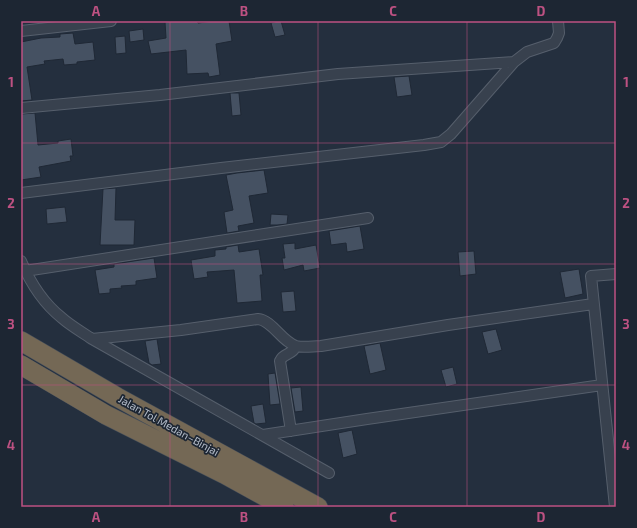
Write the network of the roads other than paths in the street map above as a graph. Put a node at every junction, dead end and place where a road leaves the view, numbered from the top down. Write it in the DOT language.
graph roads {
  1 [pos="111,21"];
  2 [pos="558,21"];
  3 [pos="21,31"];
  4 [pos="514,62"];
  5 [pos="21,108"];
  6 [pos="21,192"];
  7 [pos="368,218"];
  8 [pos="21,261"];
  9 [pos="25,271"];
  10 [pos="616,274"];
  11 [pos="593,304"];
  12 [pos="92,339"];
  13 [pos="21,341"];
  14 [pos="296,346"];
  15 [pos="21,365"];
  16 [pos="602,385"];
  17 [pos="291,431"];
  18 [pos="263,436"];
  19 [pos="329,473"];
  20 [pos="284,507"];
  21 [pos="318,507"];
  22 [pos="615,507"];
  1 -- 3 [label="street"];
  2 -- 4 [label="street"];
  4 -- 5 [label="street"];
  4 -- 6 [label="street"];
  7 -- 9 [label="street"];
  8 -- 9 [label="street"];
  9 -- 12 [label="street"];
  10 -- 11 [label="street"];
  11 -- 14 [label="street"];
  11 -- 16 [label="street"];
  12 -- 14 [label="street"];
  12 -- 18 [label="street"];
  13 -- 21 [label="highway, Jalan Tol Medan–Binjai"];
  14 -- 17 [label="street"];
  15 -- 20 [label="highway, Jalan Tol Medan–Binjai"];
  16 -- 17 [label="street"];
  16 -- 22 [label="street"];
  17 -- 18 [label="street"];
  18 -- 19 [label="street"];
}
